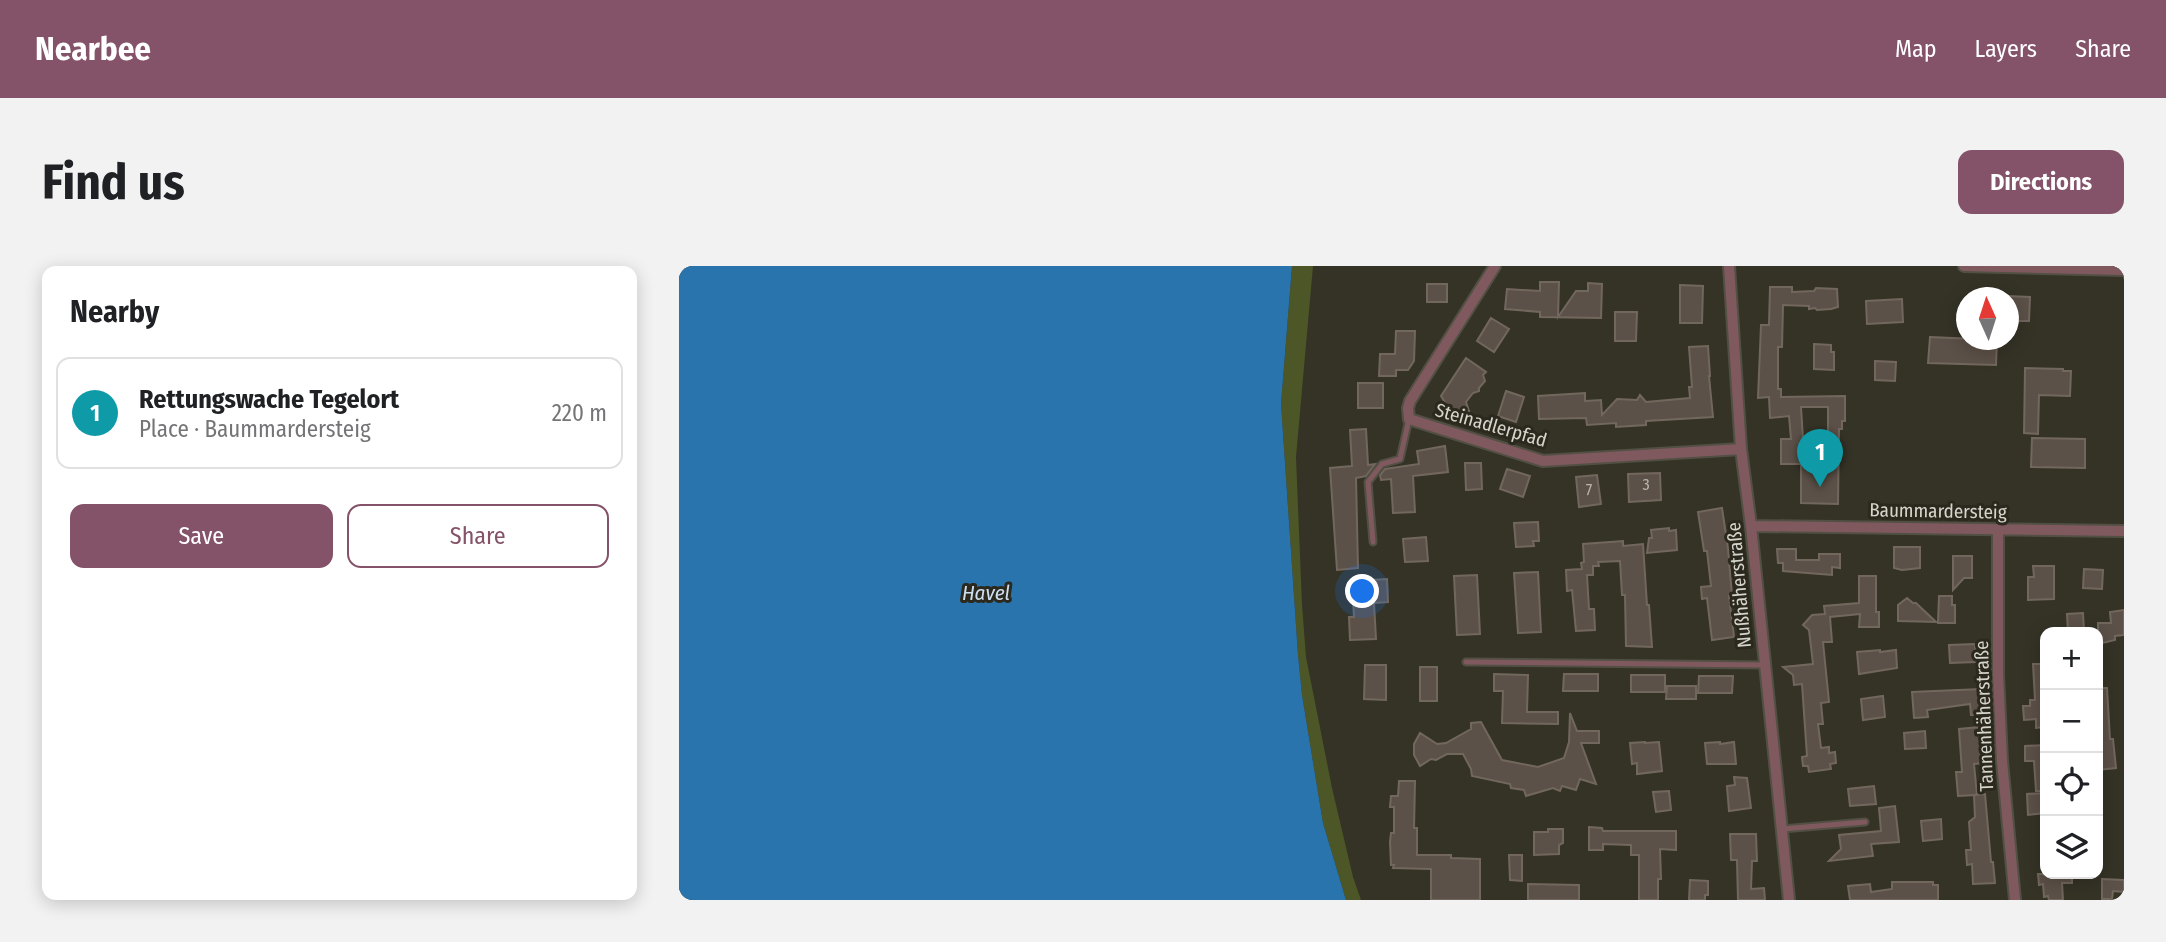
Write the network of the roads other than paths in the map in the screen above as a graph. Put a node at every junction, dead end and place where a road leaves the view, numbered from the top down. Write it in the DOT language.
graph roads {
  1 [pos="1495,266"];
  2 [pos="1729,266"];
  3 [pos="1964,266"];
  4 [pos="2124,270"];
  5 [pos="1409,419"];
  6 [pos="1741,449"];
  7 [pos="1751,526"];
  8 [pos="1998,529"];
  9 [pos="2124,531"];
  10 [pos="1373,542"];
  11 [pos="1466,662"];
  12 [pos="1764,665"];
  13 [pos="1865,822"];
  14 [pos="1782,829"];
  15 [pos="1789,900"];
  16 [pos="2015,900"];
  1 -- 5 [label="street, Steinadlerpfad"];
  2 -- 6 [label="street, Nußhäherstraße"];
  3 -- 4 [label="street"];
  5 -- 6 [label="street, Steinadlerpfad"];
  5 -- 10 [label="lane"];
  6 -- 7 [label="street, Nußhäherstraße"];
  7 -- 8 [label="street, Baummardersteig"];
  7 -- 12 [label="street, Nußhäherstraße"];
  8 -- 9 [label="street, Baummardersteig"];
  8 -- 16 [label="street, Tannenhäherstraße"];
  11 -- 12 [label="lane"];
  12 -- 14 [label="street, Nußhäherstraße"];
  13 -- 14 [label="lane"];
  14 -- 15 [label="street, Nußhäherstraße"];
}
